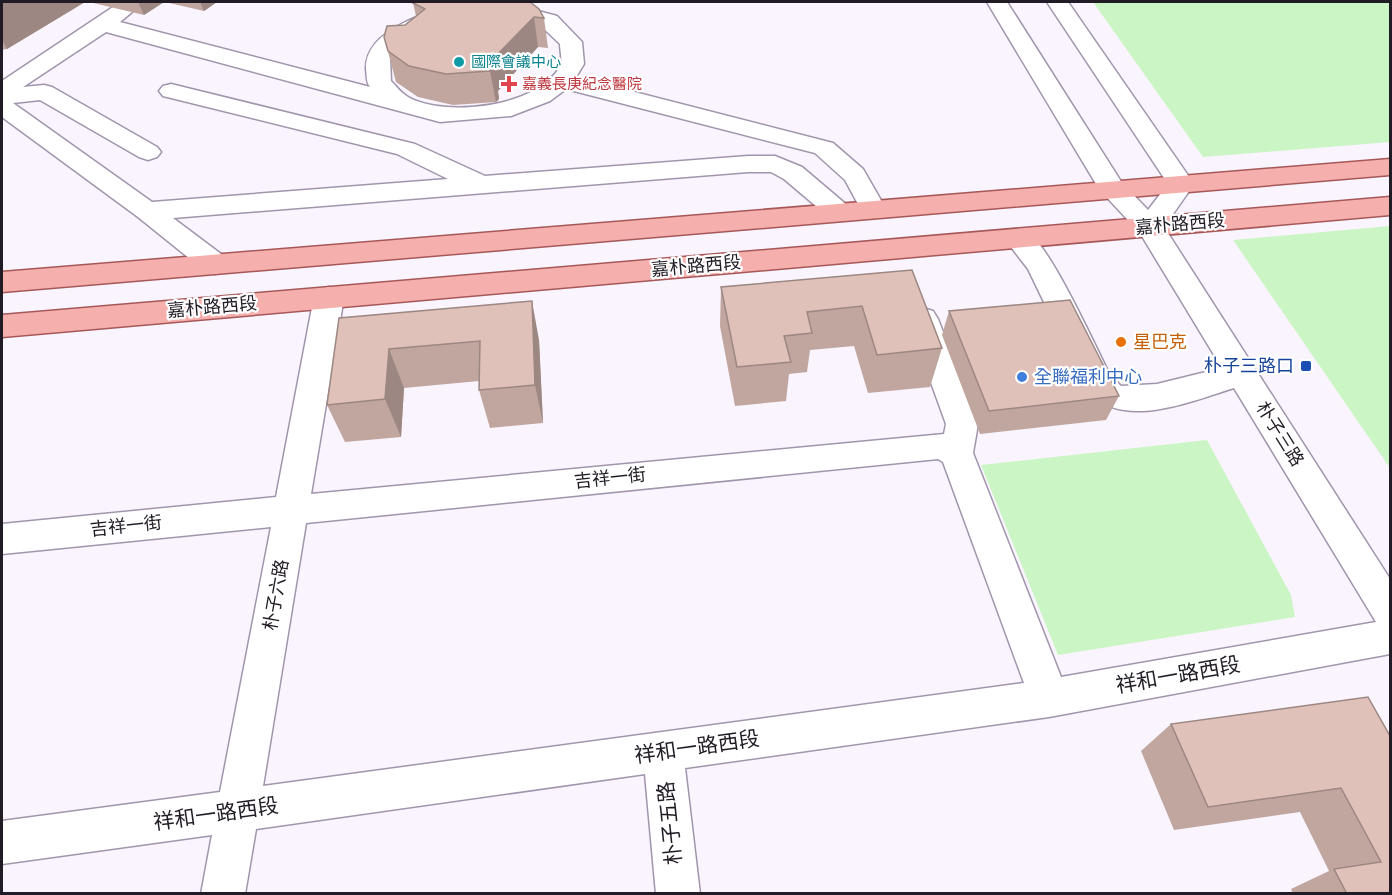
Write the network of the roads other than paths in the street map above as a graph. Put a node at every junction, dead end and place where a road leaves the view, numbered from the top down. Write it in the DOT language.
graph roads {
  1 [pos="997,2"];
  2 [pos="1058,2"];
  3 [pos="471,3"];
  4 [pos="123,11"];
  5 [pos="102,24"];
  6 [pos="562,81"];
  7 [pos="2,91"];
  8 [pos="171,91"];
  9 [pos="2,97"];
  10 [pos="399,102"];
  11 [pos="2,106"];
  12 [pos="147,152"];
  13 [pos="1390,167"];
  14 [pos="481,184"];
  15 [pos="1181,184"];
  16 [pos="1112,189"];
  17 [pos="1390,206"];
  18 [pos="873,209"];
  19 [pos="147,211"];
  20 [pos="839,212"];
  21 [pos="1150,227"];
  22 [pos="1018,238"];
  23 [pos="215,264"];
  24 [pos="2,282"];
  25 [pos="914,295"];
  26 [pos="329,297"];
  27 [pos="2,326"];
  28 [pos="1243,374"];
  29 [pos="956,453"];
  30 [pos="291,509"];
  31 [pos="2,539"];
  32 [pos="1390,611"];
  33 [pos="1390,637"];
  34 [pos="1049,698"];
  35 [pos="663,752"];
  36 [pos="238,811"];
  37 [pos="2,843"];
  38 [pos="223,894"];
  39 [pos="678,894"];
  1 -- 16 [label="street, 朴子三路"];
  2 -- 15 [label="street"];
  3 -- 6 [label="street"];
  3 -- 10 [label="street"];
  4 -- 5 [label="street"];
  5 -- 7 [label="street"];
  5 -- 10 [label="street"];
  6 -- 10 [label="street"];
  6 -- 18 [label="street"];
  8 -- 14 [label="street"];
  9 -- 12 [label="street"];
  11 -- 19 [label="street"];
  13 -- 15 [label="main road"];
  14 -- 19 [label="street"];
  14 -- 20 [label="street"];
  15 -- 16 [label="main road"];
  15 -- 21 [label="street"];
  16 -- 18 [label="main road"];
  16 -- 21 [label="street, 朴子三路"];
  17 -- 21 [label="main road, 嘉朴路西段"];
  18 -- 20 [label="main road"];
  19 -- 23 [label="street"];
  20 -- 23 [label="main road"];
  21 -- 22 [label="main road, 嘉朴路西段"];
  21 -- 28 [label="street, 朴子三路"];
  22 -- 26 [label="main road, 嘉朴路西段"];
  22 -- 28 [label="street"];
  23 -- 24 [label="main road"];
  25 -- 29 [label="street"];
  26 -- 27 [label="main road, 嘉朴路西段"];
  26 -- 30 [label="street, 朴子六路"];
  28 -- 32 [label="street, 朴子三路"];
  29 -- 30 [label="street, 吉祥一街"];
  29 -- 34 [label="street"];
  30 -- 31 [label="street, 吉祥一街"];
  30 -- 36 [label="street, 朴子六路"];
  33 -- 34 [label="street, 祥和一路西段"];
  34 -- 35 [label="street, 祥和一路西段"];
  35 -- 36 [label="street, 祥和一路西段"];
  35 -- 39 [label="street, 朴子五路"];
  36 -- 37 [label="street, 祥和一路西段"];
  36 -- 38 [label="street, 朴子六路"];
}
